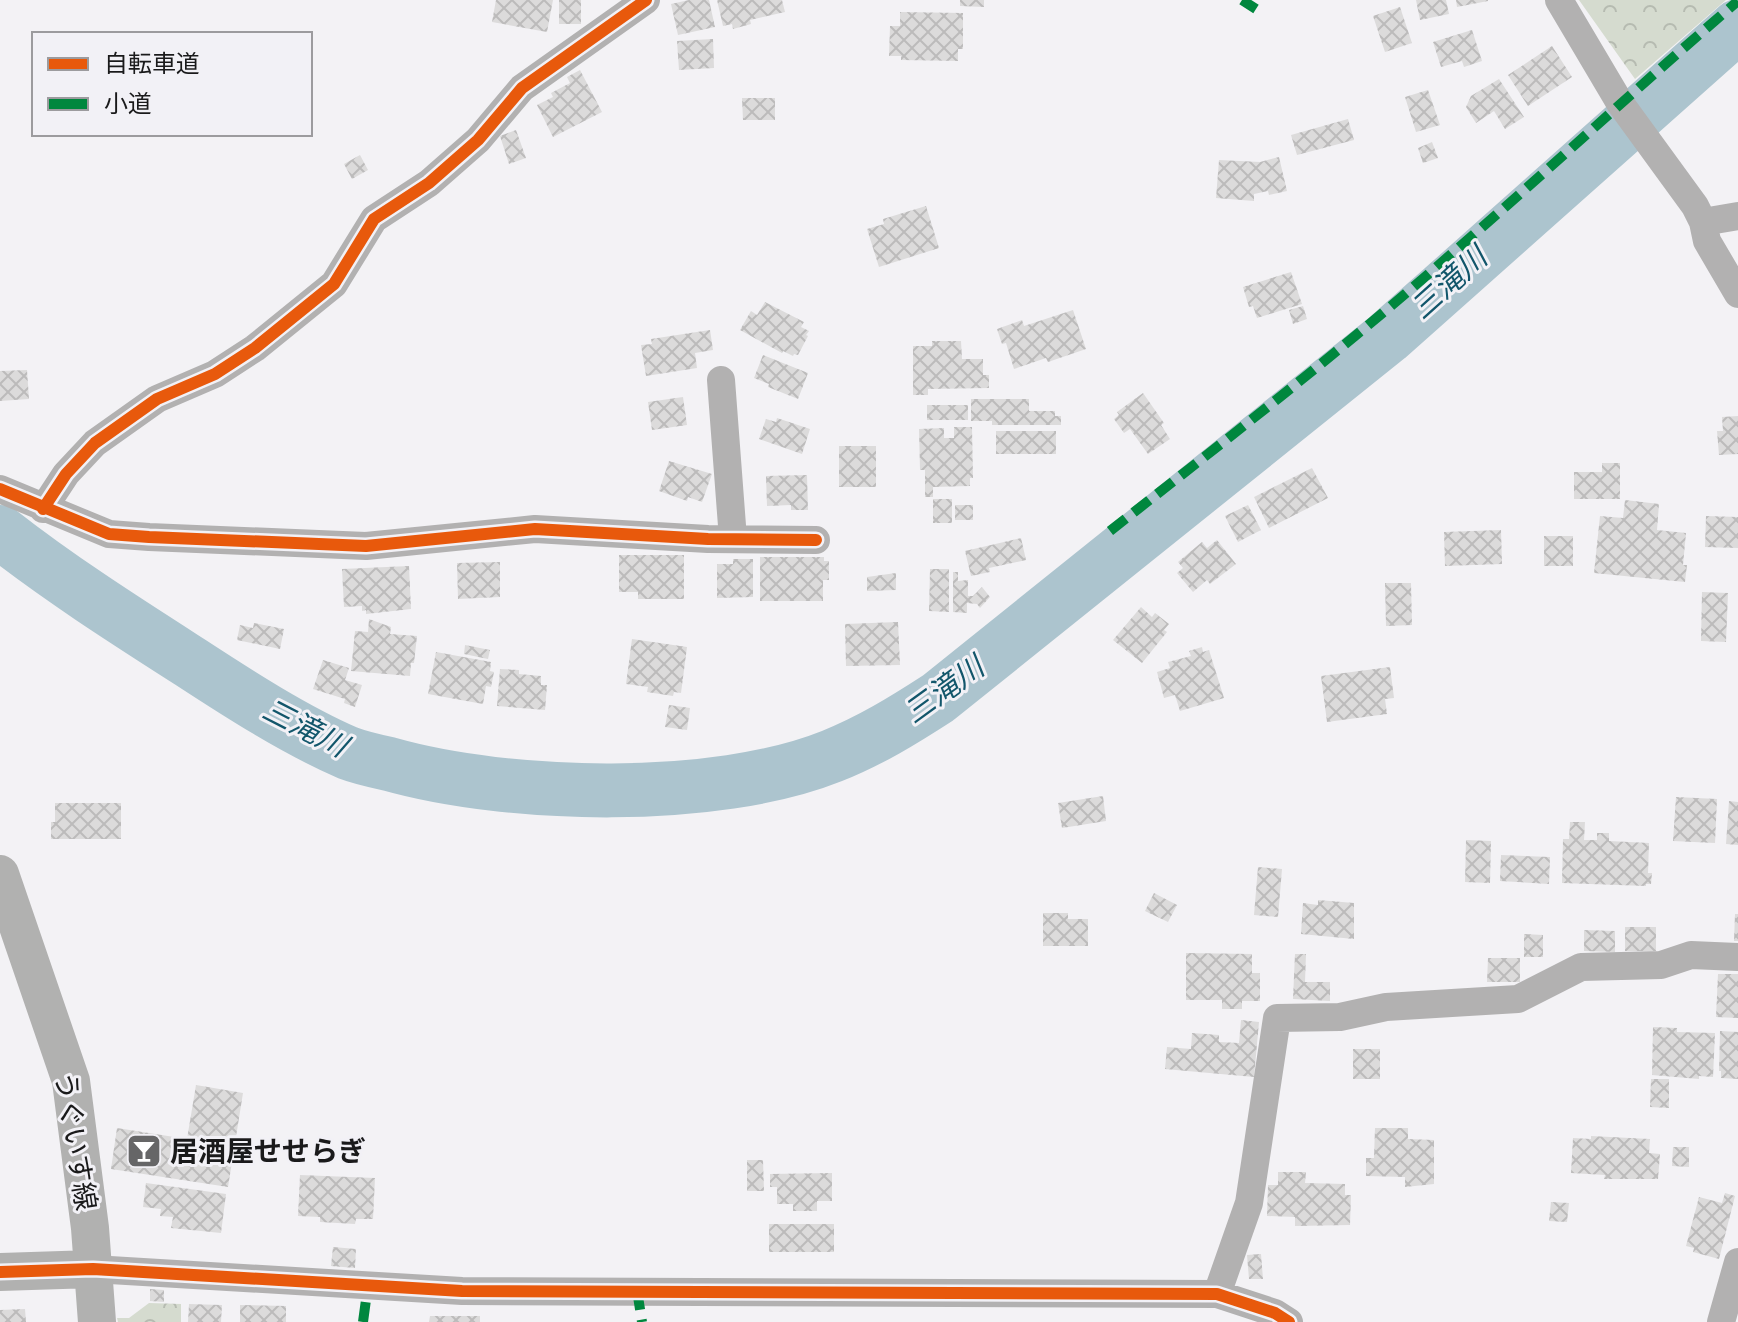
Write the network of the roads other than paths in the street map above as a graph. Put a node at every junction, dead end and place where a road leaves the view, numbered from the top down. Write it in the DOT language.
graph roads {
  1 [pos="646,0"];
  2 [pos="1559,0"];
  3 [pos="1738,216"];
  4 [pos="1703,222"];
  5 [pos="1738,294"];
  6 [pos="721,380"];
  7 [pos="0,489"];
  8 [pos="43,509"];
  9 [pos="733,539"];
  10 [pos="816,540"];
  11 [pos="0,874"];
  12 [pos="1738,957"];
  13 [pos="1738,1262"];
  14 [pos="93,1269"];
  15 [pos="0,1272"];
  16 [pos="1217,1294"];
  17 [pos="97,1322"];
  18 [pos="1289,1322"];
  19 [pos="1721,1322"];
  1 -- 8 [label="street"];
  2 -- 4 [label="street"];
  3 -- 4 [label="street"];
  4 -- 5 [label="street"];
  6 -- 9 [label="street"];
  7 -- 8 [label="street"];
  8 -- 9 [label="street"];
  9 -- 10 [label="street"];
  11 -- 14 [label="street, うぐいす線"];
  12 -- 16 [label="street"];
  13 -- 19 [label="street"];
  14 -- 15 [label="street"];
  14 -- 16 [label="street"];
  14 -- 17 [label="street, うぐいす線"];
  16 -- 18 [label="street"];
}
